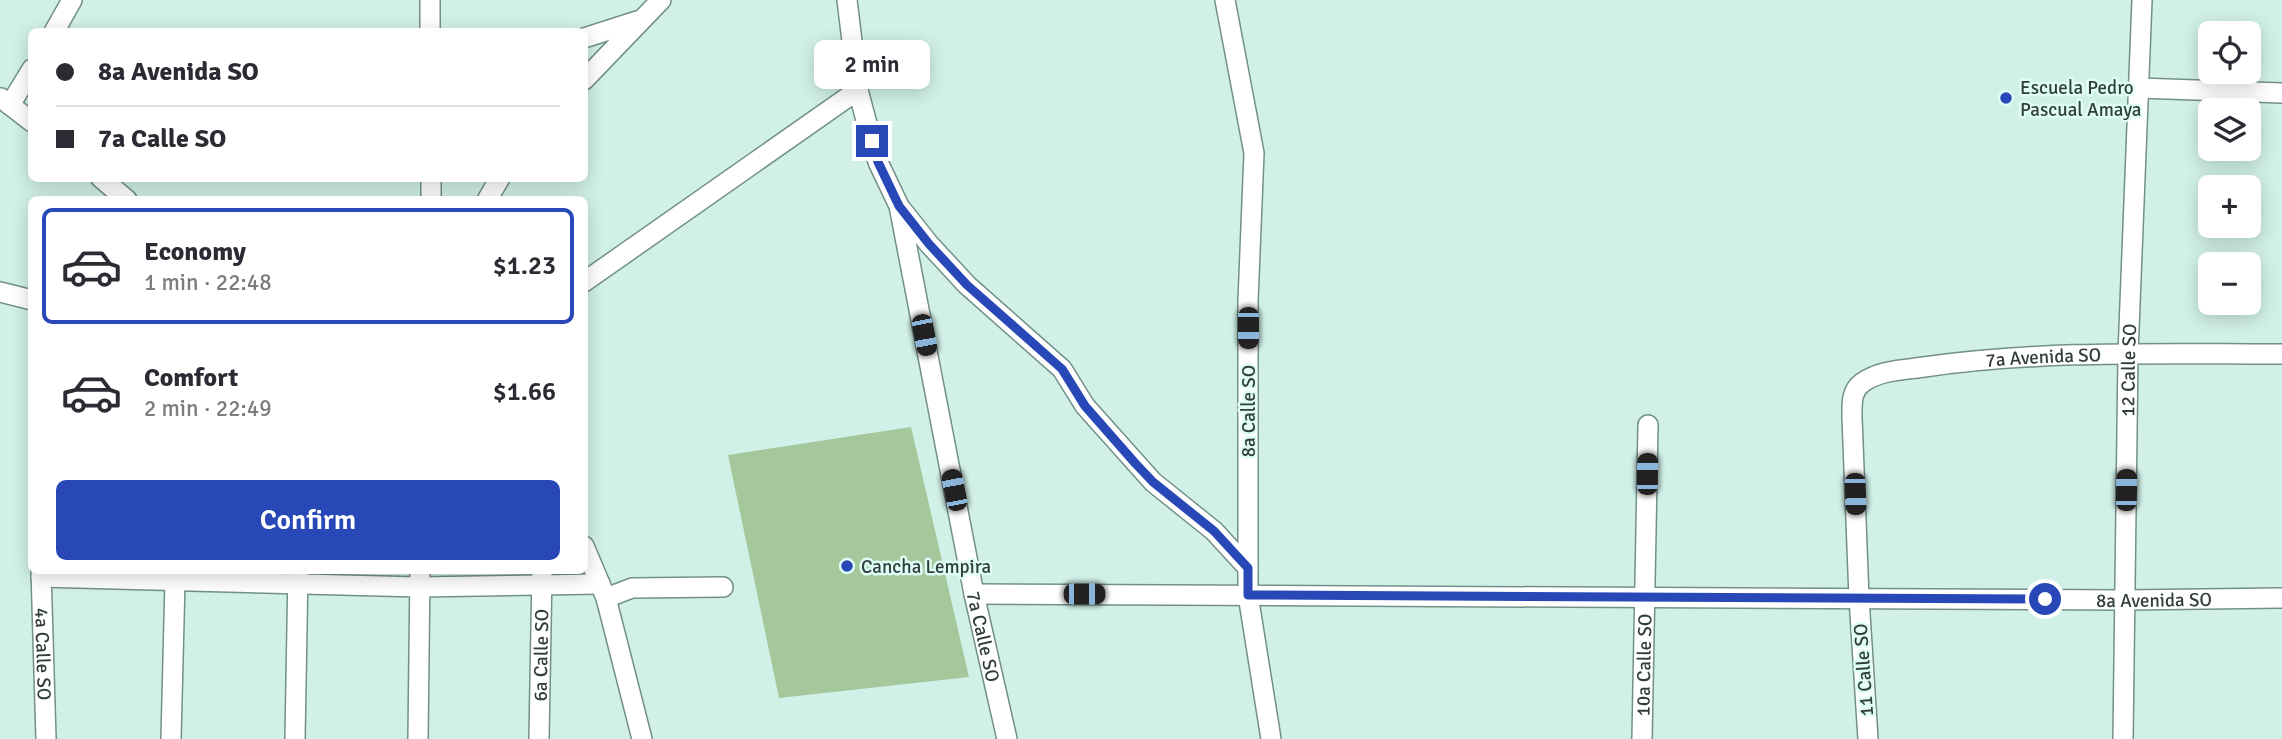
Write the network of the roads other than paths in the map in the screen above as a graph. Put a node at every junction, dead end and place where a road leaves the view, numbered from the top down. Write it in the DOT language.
graph roads {
  1 [pos="72,0"];
  2 [pos="430,0"];
  3 [pos="661,0"];
  4 [pos="847,0"];
  5 [pos="1225,0"];
  6 [pos="2141,0"];
  7 [pos="642,20"];
  8 [pos="56,28"];
  9 [pos="430,28"];
  10 [pos="588,37"];
  11 [pos="28,74"];
  12 [pos="588,76"];
  13 [pos="2139,88"];
  14 [pos="858,90"];
  15 [pos="2282,93"];
  16 [pos="5,102"];
  17 [pos="28,119"];
  18 [pos="106,182"];
  19 [pos="122,196"];
  20 [pos="899,206"];
  21 [pos="588,279"];
  22 [pos="0,292"];
  23 [pos="28,299"];
  24 [pos="2128,354"];
  25 [pos="2282,354"];
  26 [pos="1855,391"];
  27 [pos="1648,425"];
  28 [pos="588,555"];
  29 [pos="1248,568"];
  30 [pos="41,574"];
  31 [pos="542,577"];
  32 [pos="298,578"];
  33 [pos="420,579"];
  34 [pos="175,581"];
  35 [pos="723,587"];
  36 [pos="603,591"];
  37 [pos="974,594"];
  38 [pos="1248,595"];
  39 [pos="1646,597"];
  40 [pos="1858,598"];
  41 [pos="2282,598"];
  42 [pos="2125,600"];
  43 [pos="46,739"];
  44 [pos="171,739"];
  45 [pos="295,739"];
  46 [pos="418,739"];
  47 [pos="539,739"];
  48 [pos="642,739"];
  49 [pos="1007,739"];
  50 [pos="1270,739"];
  51 [pos="1642,739"];
  52 [pos="1868,739"];
  53 [pos="2123,739"];
  1 -- 8 [label="street"];
  2 -- 9 [label="street"];
  3 -- 7 [label="street"];
  4 -- 14 [label="street, 7a Calle SO"];
  5 -- 29 [label="street, 8a Calle SO"];
  6 -- 13 [label="street, 12 Calle SO"];
  7 -- 10 [label="street"];
  7 -- 12 [label="street"];
  11 -- 16 [label="street"];
  13 -- 15 [label="street"];
  13 -- 24 [label="street, 12 Calle SO"];
  14 -- 20 [label="street, 7a Calle SO"];
  14 -- 21 [label="street"];
  16 -- 17 [label="street"];
  18 -- 19 [label="street"];
  20 -- 29 [label="street"];
  20 -- 37 [label="street, 7a Calle SO"];
  22 -- 23 [label="street"];
  24 -- 25 [label="street, 7a Avenida SO"];
  24 -- 26 [label="street, 7a Avenida SO"];
  24 -- 42 [label="street, 12 Calle SO"];
  26 -- 40 [label="street, 11 Calle SO"];
  27 -- 39 [label="street, 10a Calle SO"];
  28 -- 36 [label="street"];
  29 -- 38 [label="street, 8a Calle SO"];
  30 -- 34 [label="street"];
  30 -- 43 [label="street, 4a Calle SO"];
  31 -- 33 [label="street"];
  31 -- 36 [label="street"];
  31 -- 47 [label="street, 6a Calle SO"];
  32 -- 33 [label="street"];
  32 -- 34 [label="street"];
  32 -- 45 [label="street"];
  33 -- 46 [label="street"];
  34 -- 44 [label="street"];
  35 -- 36 [label="street"];
  36 -- 48 [label="street"];
  37 -- 38 [label="street, 8a Avenida SO"];
  37 -- 49 [label="street, 7a Calle SO"];
  38 -- 39 [label="street, 8a Avenida SO"];
  38 -- 50 [label="street, 8a Calle SO"];
  39 -- 40 [label="street, 8a Avenida SO"];
  39 -- 51 [label="street, 10a Calle SO"];
  40 -- 42 [label="street, 8a Avenida SO"];
  40 -- 52 [label="street, 11 Calle SO"];
  41 -- 42 [label="street, 8a Avenida SO"];
  42 -- 53 [label="street, 12 Calle SO"];
}
